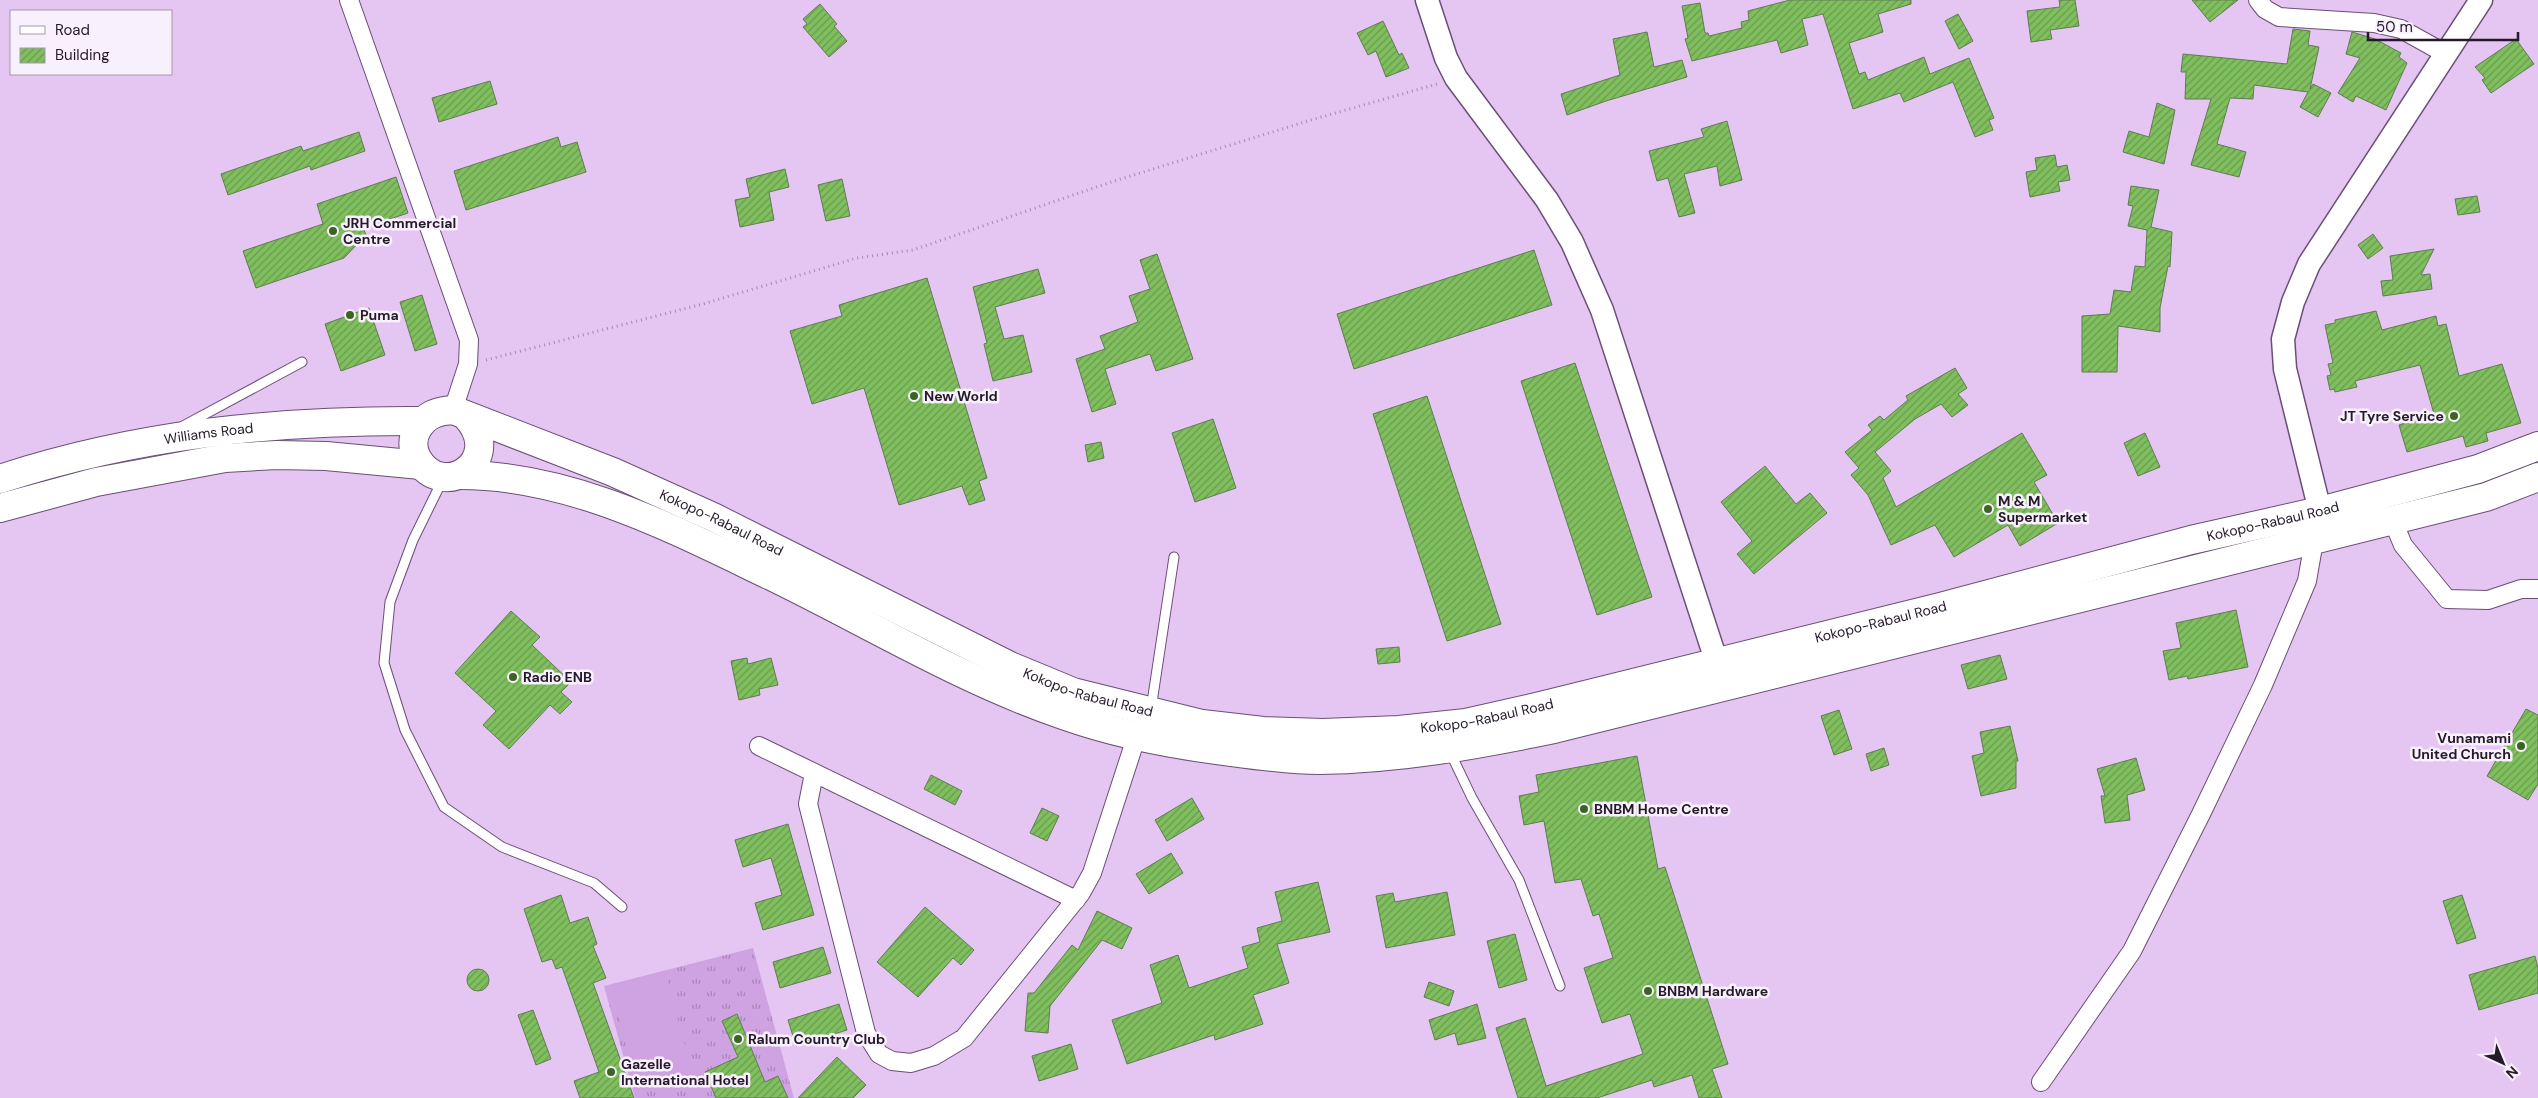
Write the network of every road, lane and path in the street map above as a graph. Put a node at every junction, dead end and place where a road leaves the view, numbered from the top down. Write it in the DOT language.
graph roads {
  1 [pos="349,0"];
  2 [pos="1427,0"];
  3 [pos="2258,0"];
  4 [pos="2481,0"];
  5 [pos="2446,54"];
  6 [pos="1456,78"];
  7 [pos="302,362"];
  8 [pos="468,364"];
  9 [pos="460,413"];
  10 [pos="422,421"];
  11 [pos="160,438"];
  12 [pos="2538,446"];
  13 [pos="442,472"];
  14 [pos="2538,477"];
  15 [pos="0,479"];
  16 [pos="0,508"];
  17 [pos="2320,511"];
  18 [pos="2393,521"];
  19 [pos="2314,541"];
  20 [pos="1174,557"];
  21 [pos="2538,589"];
  22 [pos="1716,660"];
  23 [pos="1150,712"];
  24 [pos="1136,738"];
  25 [pos="759,746"];
  26 [pos="1449,749"];
  27 [pos="814,773"];
  28 [pos="1076,900"];
  29 [pos="622,908"];
  30 [pos="1560,986"];
  31 [pos="2041,1082"];
  1 -- 8 [label="street"];
  2 -- 6 [label="street"];
  3 -- 5 [label="street"];
  4 -- 5 [label="street"];
  5 -- 17 [label="street"];
  6 -- 8 [label="path"];
  6 -- 22 [label="street"];
  7 -- 11 [label="lane"];
  8 -- 9 [label="street"];
  9 -- 10 [label="main road"];
  9 -- 13 [label="main road"];
  9 -- 23 [label="main road, Kokopo-Rabaul Road"];
  10 -- 11 [label="main road, Williams Road"];
  10 -- 13 [label="main road"];
  11 -- 15 [label="main road, Williams Road"];
  12 -- 17 [label="main road, Kokopo-Rabaul Road"];
  13 -- 16 [label="main road, Williams Road"];
  13 -- 24 [label="main road, Kokopo-Rabaul Road"];
  13 -- 29 [label="lane"];
  14 -- 18 [label="main road, Kokopo-Rabaul Road"];
  17 -- 22 [label="main road, Kokopo-Rabaul Road"];
  18 -- 19 [label="main road, Kokopo-Rabaul Road"];
  18 -- 21 [label="street"];
  19 -- 26 [label="main road, Kokopo-Rabaul Road"];
  19 -- 31 [label="street"];
  20 -- 23 [label="lane"];
  22 -- 23 [label="main road, Kokopo-Rabaul Road"];
  24 -- 26 [label="main road, Kokopo-Rabaul Road"];
  24 -- 28 [label="street"];
  25 -- 27 [label="street"];
  26 -- 30 [label="lane"];
  27 -- 28 [label="street"];
  27 -- 28 [label="street"];
}
